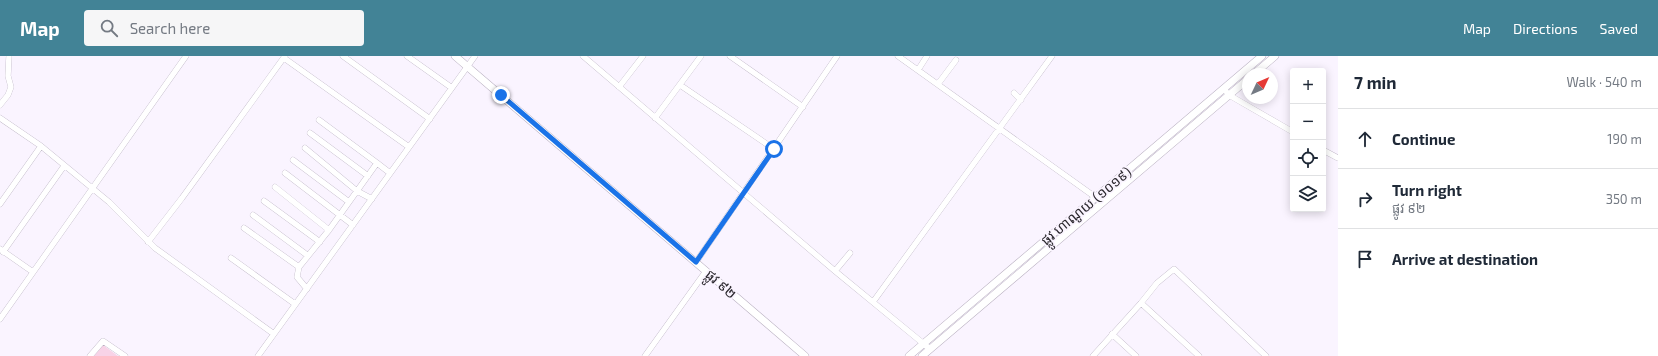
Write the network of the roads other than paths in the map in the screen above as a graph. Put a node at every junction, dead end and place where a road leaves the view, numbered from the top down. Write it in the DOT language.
graph roads {
  1 [pos="9,56"];
  2 [pos="186,56"];
  3 [pos="342,56"];
  4 [pos="407,56"];
  5 [pos="455,56"];
  6 [pos="475,56"];
  7 [pos="583,56"];
  8 [pos="643,56"];
  9 [pos="701,56"];
  10 [pos="730,56"];
  11 [pos="837,56"];
  12 [pos="898,56"];
  13 [pos="927,56"];
  14 [pos="1052,56"];
  15 [pos="1262,56"];
  16 [pos="1275,56"];
  17 [pos="284,57"];
  18 [pos="956,60"];
  19 [pos="468,67"];
  20 [pos="1261,68"];
  21 [pos="918,70"];
  22 [pos="938,84"];
  23 [pos="1242,84"];
  24 [pos="680,85"];
  25 [pos="619,87"];
  26 [pos="452,88"];
  27 [pos="1224,89"];
  28 [pos="1014,93"];
  29 [pos="1230,95"];
  30 [pos="1021,100"];
  31 [pos="0,105"];
  32 [pos="803,107"];
  33 [pos="0,118"];
  34 [pos="655,118"];
  35 [pos="430,119"];
  36 [pos="319,120"];
  37 [pos="999,128"];
  38 [pos="1290,130"];
  39 [pos="310,133"];
  40 [pos="41,146"];
  41 [pos="409,147"];
  42 [pos="305,148"];
  43 [pos="774,149"];
  44 [pos="1326,152"];
  45 [pos="1338,158"];
  46 [pos="293,160"];
  47 [pos="377,163"];
  48 [pos="64,166"];
  49 [pos="285,173"];
  50 [pos="390,173"];
  51 [pos="368,176"];
  52 [pos="275,187"];
  53 [pos="92,189"];
  54 [pos="357,191"];
  55 [pos="744,192"];
  56 [pos="1096,198"];
  57 [pos="372,199"];
  58 [pos="264,201"];
  59 [pos="349,202"];
  60 [pos="1103,203"];
  61 [pos="0,204"];
  62 [pos="253,215"];
  63 [pos="340,216"];
  64 [pos="353,225"];
  65 [pos="244,228"];
  66 [pos="329,230"];
  67 [pos="148,242"];
  68 [pos="320,242"];
  69 [pos="2,250"];
  70 [pos="850,254"];
  71 [pos="307,255"];
  72 [pos="231,258"];
  73 [pos="696,262"];
  74 [pos="299,267"];
  75 [pos="706,271"];
  76 [pos="835,271"];
  77 [pos="33,272"];
  78 [pos="307,288"];
  79 [pos="873,302"];
  80 [pos="1142,302"];
  81 [pos="295,304"];
  82 [pos="0,319"];
  83 [pos="274,334"];
  84 [pos="1112,334"];
  85 [pos="924,344"];
  86 [pos="930,349"];
  87 [pos="90,356"];
  88 [pos="125,356"];
  89 [pos="258,356"];
  90 [pos="645,356"];
  91 [pos="806,356"];
  92 [pos="909,356"];
  93 [pos="922,356"];
  94 [pos="1092,356"];
  95 [pos="1136,356"];
  96 [pos="1199,356"];
  97 [pos="1266,356"];
  1 -- 31 [label="street"];
  2 -- 53 [label="street"];
  3 -- 35 [label="street"];
  4 -- 26 [label="street"];
  5 -- 19 [label="main road, ផ្លូវ ៩២"];
  6 -- 19 [label="street"];
  7 -- 25 [label="street"];
  8 -- 25 [label="street"];
  9 -- 24 [label="street"];
  10 -- 32 [label="street"];
  11 -- 32 [label="street"];
  12 -- 21 [label="street"];
  13 -- 21 [label="street"];
  14 -- 30 [label="street"];
  15 -- 27 [label="main road, ផ្លូវ ហាណូយ (១០១៩)"];
  16 -- 20 [label="main road"];
  17 -- 41 [label="street"];
  17 -- 67 [label="street"];
  18 -- 22 [label="street"];
  19 -- 26 [label="street"];
  19 -- 73 [label="main road, ផ្លូវ ៩២"];
  21 -- 22 [label="street"];
  22 -- 37 [label="street"];
  23 -- 29 [label="main road, ផ្លូវ ហាណូយ (១០១៩)"];
  24 -- 34 [label="street"];
  24 -- 43 [label="street"];
  25 -- 34 [label="street"];
  26 -- 35 [label="street"];
  27 -- 29 [label="street"];
  27 -- 56 [label="main road, ផ្លូវ ហាណូយ (១០១៩)"];
  28 -- 30 [label="street"];
  29 -- 38 [label="street"];
  29 -- 60 [label="main road, ផ្លូវ ហាណូយ (១០១៩)"];
  30 -- 37 [label="street"];
  32 -- 43 [label="street"];
  33 -- 40 [label="street"];
  34 -- 55 [label="street"];
  35 -- 41 [label="street"];
  36 -- 47 [label="street"];
  37 -- 56 [label="street"];
  37 -- 79 [label="street"];
  39 -- 51 [label="street"];
  40 -- 48 [label="street"];
  40 -- 61 [label="street"];
  41 -- 50 [label="street"];
  42 -- 54 [label="street"];
  43 -- 55 [label="street"];
  44 -- 45 [label="street"];
  46 -- 59 [label="street"];
  47 -- 50 [label="street"];
  47 -- 51 [label="street"];
  48 -- 53 [label="street"];
  48 -- 69 [label="street"];
  49 -- 63 [label="street"];
  50 -- 57 [label="street"];
  51 -- 54 [label="street"];
  52 -- 66 [label="street"];
  53 -- 67 [label="street"];
  53 -- 77 [label="street"];
  54 -- 57 [label="street"];
  54 -- 59 [label="street"];
  55 -- 73 [label="street"];
  55 -- 76 [label="street"];
  56 -- 60 [label="street"];
  56 -- 85 [label="main road, ផ្លូវ ហាណូយ (១០១៩)"];
  57 -- 64 [label="street"];
  58 -- 68 [label="street"];
  59 -- 63 [label="street"];
  60 -- 86 [label="main road, ផ្លូវ ហាណូយ (១០១៩)"];
  62 -- 71 [label="street"];
  63 -- 64 [label="street"];
  63 -- 66 [label="street"];
  64 -- 78 [label="street"];
  65 -- 74 [label="street"];
  66 -- 68 [label="street"];
  67 -- 83 [label="street"];
  68 -- 71 [label="street"];
  69 -- 77 [label="street"];
  70 -- 76 [label="street"];
  71 -- 74 [label="street"];
  72 -- 81 [label="street"];
  73 -- 75 [label="main road, ផ្លូវ ៩២"];
  74 -- 78 [label="street"];
  75 -- 90 [label="street"];
  75 -- 91 [label="main road, ផ្លូវ ៩២"];
  76 -- 79 [label="street"];
  77 -- 82 [label="street"];
  78 -- 81 [label="street"];
  79 -- 85 [label="street"];
  80 -- 84 [label="street"];
  80 -- 96 [label="street"];
  80 -- 97 [label="street"];
  81 -- 83 [label="street"];
  83 -- 89 [label="street"];
  84 -- 94 [label="street"];
  84 -- 95 [label="street"];
  85 -- 86 [label="street"];
  85 -- 92 [label="main road, ផ្លូវ ហាណូយ (១០១៩)"];
  86 -- 93 [label="main road, ផ្លូវ ហាណូយ (១០១៩)"];
  87 -- 88 [label="street"];
}
